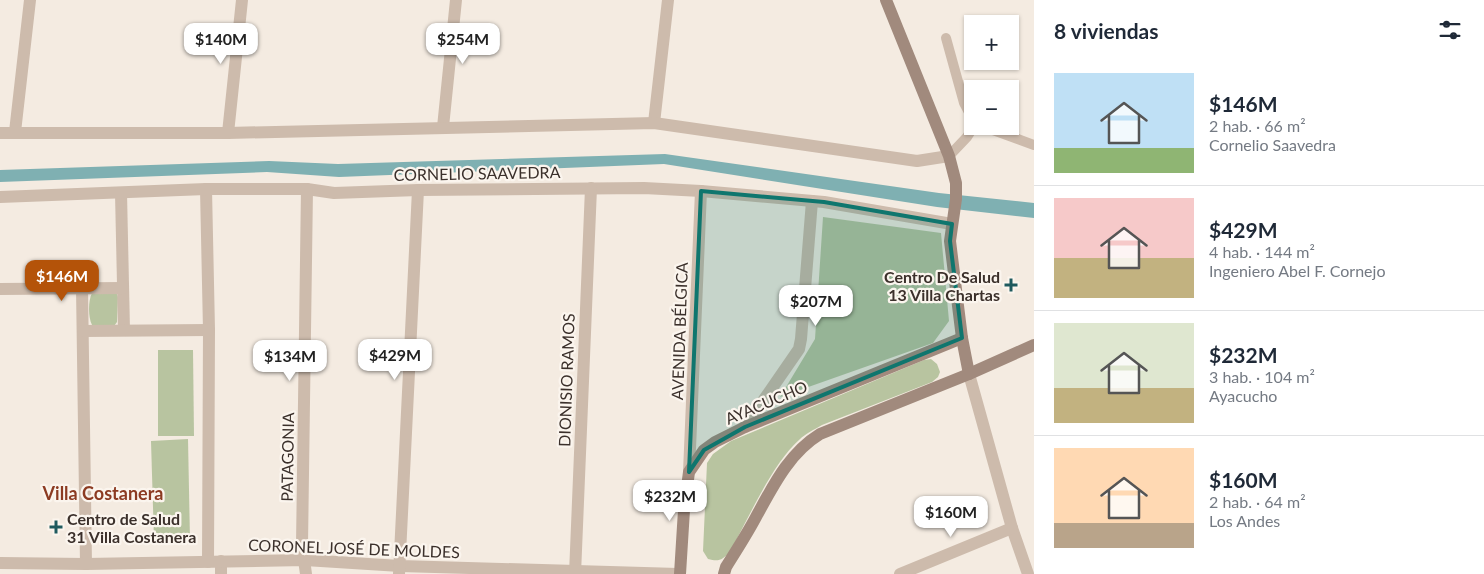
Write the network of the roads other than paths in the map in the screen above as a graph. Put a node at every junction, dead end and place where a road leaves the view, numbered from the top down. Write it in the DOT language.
graph roads {
  1 [pos="30,0"];
  2 [pos="242,0"];
  3 [pos="456,0"];
  4 [pos="668,0"];
  5 [pos="886,0"];
  6 [pos="946,38"];
  7 [pos="964,103"];
  8 [pos="654,123"];
  9 [pos="443,127"];
  10 [pos="15,132"];
  11 [pos="0,133"];
  12 [pos="228,133"];
  13 [pos="968,135"];
  14 [pos="1007,135"];
  15 [pos="1034,145"];
  16 [pos="949,156"];
  17 [pos="591,188"];
  18 [pos="307,189"];
  19 [pos="206,190"];
  20 [pos="418,190"];
  21 [pos="701,191"];
  22 [pos="121,193"];
  23 [pos="0,197"];
  24 [pos="812,201"];
  25 [pos="952,224"];
  26 [pos="82,288"];
  27 [pos="123,288"];
  28 [pos="0,289"];
  29 [pos="124,330"];
  30 [pos="209,330"];
  31 [pos="83,331"];
  32 [pos="962,338"];
  33 [pos="1034,345"];
  34 [pos="969,374"];
  35 [pos="745,427"];
  36 [pos="689,472"];
  37 [pos="1012,528"];
  38 [pos="304,560"];
  39 [pos="0,563"];
  40 [pos="86,564"];
  41 [pos="217,566"];
  42 [pos="51,568"];
  43 [pos="136,568"];
  44 [pos="399,570"];
  45 [pos="575,573"];
  46 [pos="306,574"];
  47 [pos="679,574"];
  48 [pos="724,574"];
  49 [pos="900,574"];
  50 [pos="1028,574"];
  1 -- 10 [label="street"];
  2 -- 12 [label="street"];
  3 -- 9 [label="street"];
  4 -- 8 [label="street"];
  5 -- 16 [label="main road"];
  6 -- 7 [label="lane"];
  8 -- 9 [label="street"];
  8 -- 16 [label="street"];
  9 -- 12 [label="street"];
  10 -- 11 [label="street"];
  10 -- 12 [label="street"];
  13 -- 16 [label="lane"];
  14 -- 15 [label="lane"];
  16 -- 25 [label="main road"];
  17 -- 20 [label="street, CORNELIO SAAVEDRA"];
  17 -- 21 [label="street, CORNELIO SAAVEDRA"];
  17 -- 45 [label="street, DIONISIO RAMOS"];
  18 -- 19 [label="street, CORNELIO SAAVEDRA"];
  18 -- 20 [label="street, CORNELIO SAAVEDRA"];
  18 -- 38 [label="street, PATAGONIA"];
  19 -- 22 [label="street, CORNELIO SAAVEDRA"];
  19 -- 30 [label="street"];
  20 -- 44 [label="street"];
  21 -- 24 [label="street, CORNELIO SAAVEDRA"];
  21 -- 36 [label="street, AVENIDA BÉLGICA"];
  22 -- 23 [label="street, CORNELIO SAAVEDRA"];
  22 -- 27 [label="street"];
  24 -- 25 [label="street, CORNELIO SAAVEDRA"];
  24 -- 35 [label="street"];
  25 -- 32 [label="main road"];
  26 -- 27 [label="street"];
  26 -- 28 [label="street"];
  26 -- 31 [label="street"];
  27 -- 29 [label="street"];
  29 -- 30 [label="street"];
  29 -- 31 [label="street"];
  30 -- 41 [label="street"];
  31 -- 40 [label="street"];
  32 -- 34 [label="main road"];
  32 -- 35 [label="main road, AYACUCHO"];
  33 -- 34 [label="main road"];
  34 -- 37 [label="street"];
  34 -- 48 [label="main road"];
  35 -- 36 [label="main road, AYACUCHO"];
  36 -- 47 [label="main road, AYACUCHO"];
  37 -- 49 [label="street"];
  37 -- 50 [label="street"];
  38 -- 41 [label="street, CORONEL JOSÉ DE MOLDES"];
  38 -- 44 [label="street, CORONEL JOSÉ DE MOLDES"];
  38 -- 46 [label="street, PATAGONIA"];
  39 -- 42 [label="street, CORONEL JOSÉ DE MOLDES"];
  40 -- 42 [label="street, CORONEL JOSÉ DE MOLDES"];
  40 -- 43 [label="street, CORONEL JOSÉ DE MOLDES"];
  41 -- 43 [label="street, CORONEL JOSÉ DE MOLDES"];
  44 -- 45 [label="street, CORONEL JOSÉ DE MOLDES"];
  45 -- 47 [label="street, CORONEL JOSÉ DE MOLDES"];
}
